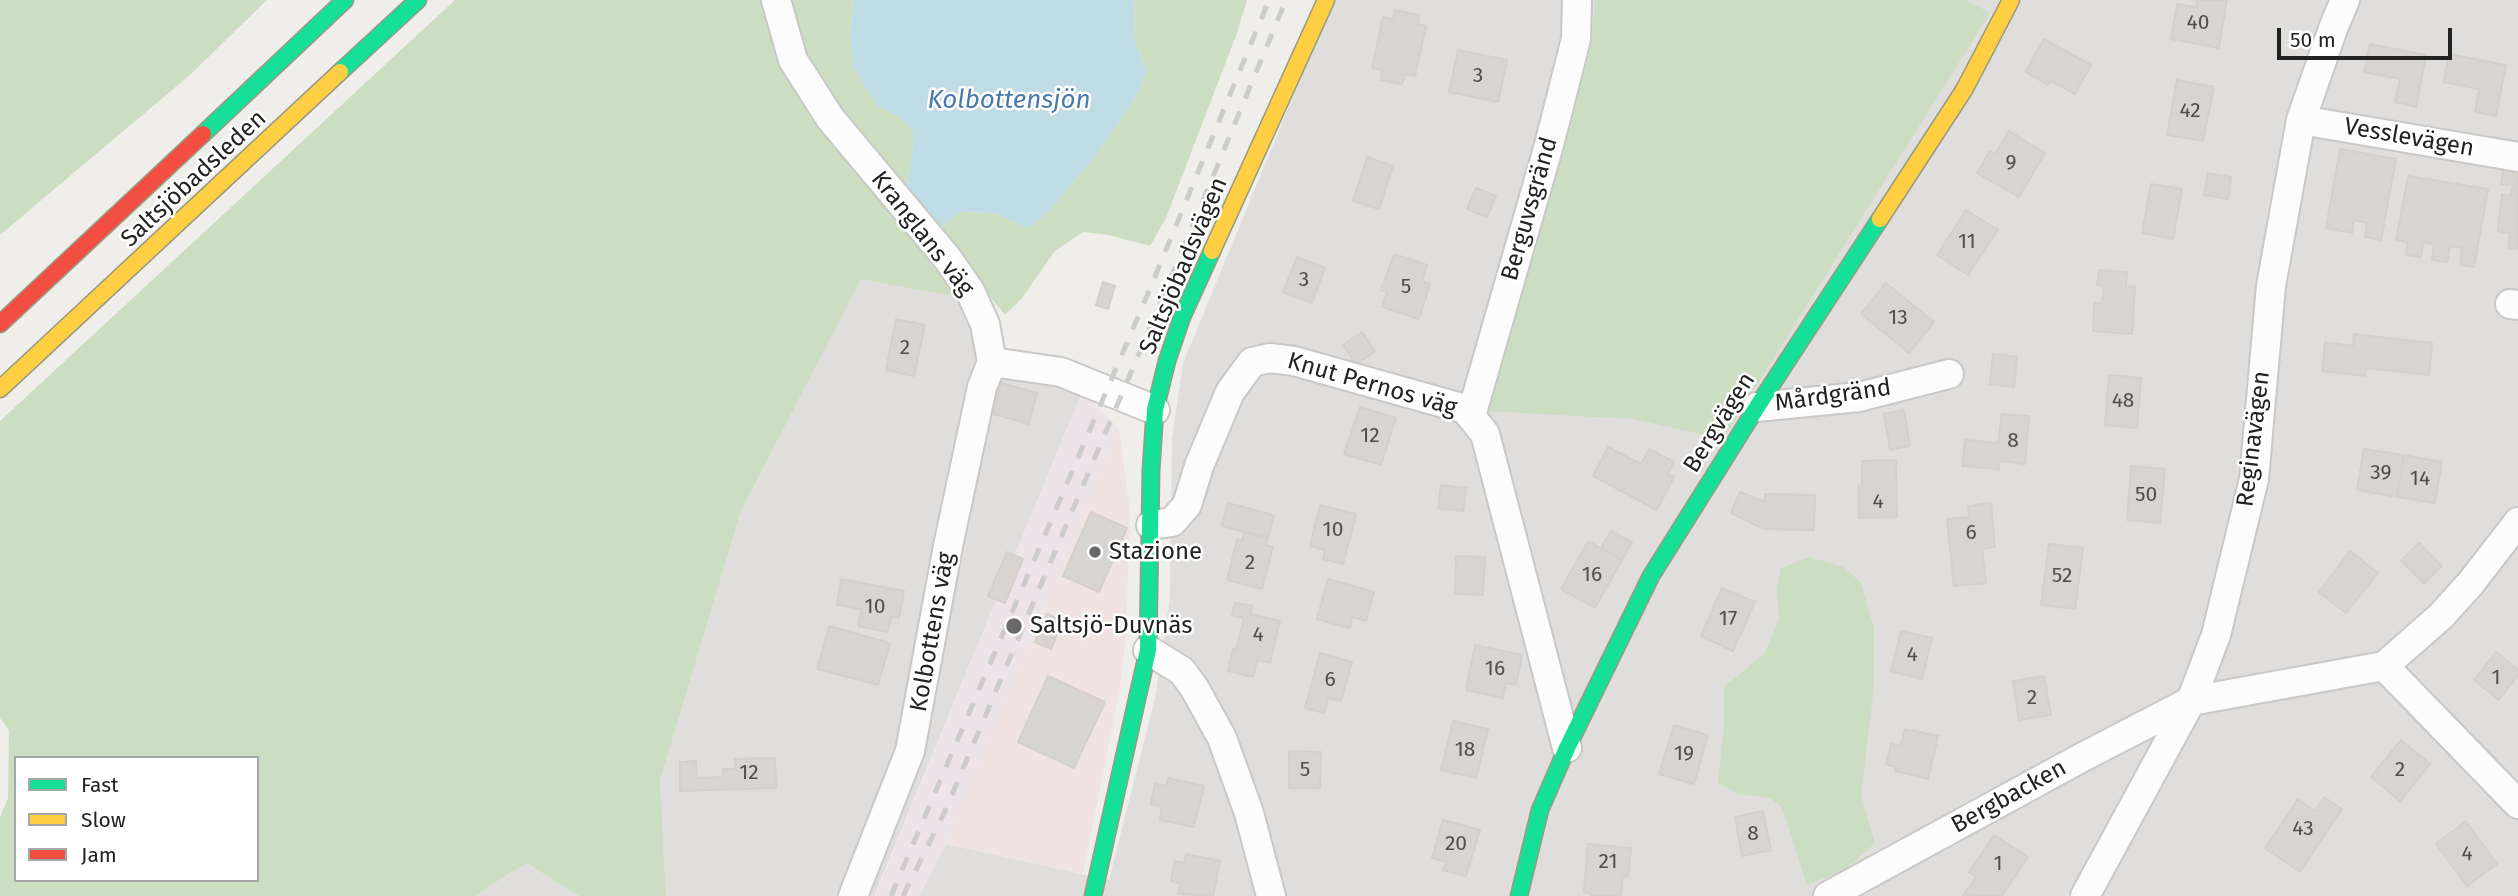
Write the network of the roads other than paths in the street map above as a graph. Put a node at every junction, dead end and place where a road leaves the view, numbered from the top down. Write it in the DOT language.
graph roads {
  1 [pos="345,0"];
  2 [pos="418,0"];
  3 [pos="776,0"];
  4 [pos="1326,0"];
  5 [pos="1577,0"];
  6 [pos="2011,0"];
  7 [pos="2345,0"];
  8 [pos="2301,120"];
  9 [pos="2518,157"];
  10 [pos="0,324"];
  11 [pos="992,362"];
  12 [pos="1950,374"];
  13 [pos="0,389"];
  14 [pos="1758,407"];
  15 [pos="1155,410"];
  16 [pos="1471,416"];
  17 [pos="2518,522"];
  18 [pos="1151,525"];
  19 [pos="1148,650"];
  20 [pos="2385,666"];
  21 [pos="2191,701"];
  22 [pos="1567,748"];
  23 [pos="2518,804"];
  24 [pos="2086,895"];
  25 [pos="853,896"];
  26 [pos="1094,896"];
  27 [pos="1271,896"];
  28 [pos="1519,896"];
  29 [pos="1828,896"];
  1 -- 10 [label="main road, Saltsjöbadsleden"];
  2 -- 13 [label="main road, Saltsjöbadsleden"];
  3 -- 11 [label="street, Kranglans väg"];
  4 -- 15 [label="main road, Saltsjöbadsvägen"];
  5 -- 16 [label="street, Berguvsgränd"];
  6 -- 14 [label="main road, Bergvägen"];
  7 -- 8 [label="street, Reginavägen"];
  8 -- 9 [label="street, Vesslevägen"];
  8 -- 21 [label="street, Reginavägen"];
  11 -- 15 [label="street"];
  11 -- 25 [label="street, Kolbottens väg"];
  12 -- 14 [label="street, Mårdgränd"];
  14 -- 22 [label="main road, Bergvägen"];
  15 -- 18 [label="main road, Saltsjöbadsvägen"];
  16 -- 18 [label="street, Knut Pernos väg"];
  16 -- 22 [label="street, Knut Pernos väg"];
  17 -- 20 [label="street"];
  18 -- 19 [label="main road, Saltsjöbadsvägen"];
  19 -- 26 [label="main road, Saltsjöbadsvägen"];
  19 -- 27 [label="street"];
  20 -- 21 [label="street, Bergbacken"];
  20 -- 23 [label="street"];
  21 -- 24 [label="street, Reginavägen"];
  21 -- 29 [label="street, Bergbacken"];
  22 -- 28 [label="main road, Bergvägen"];
}
